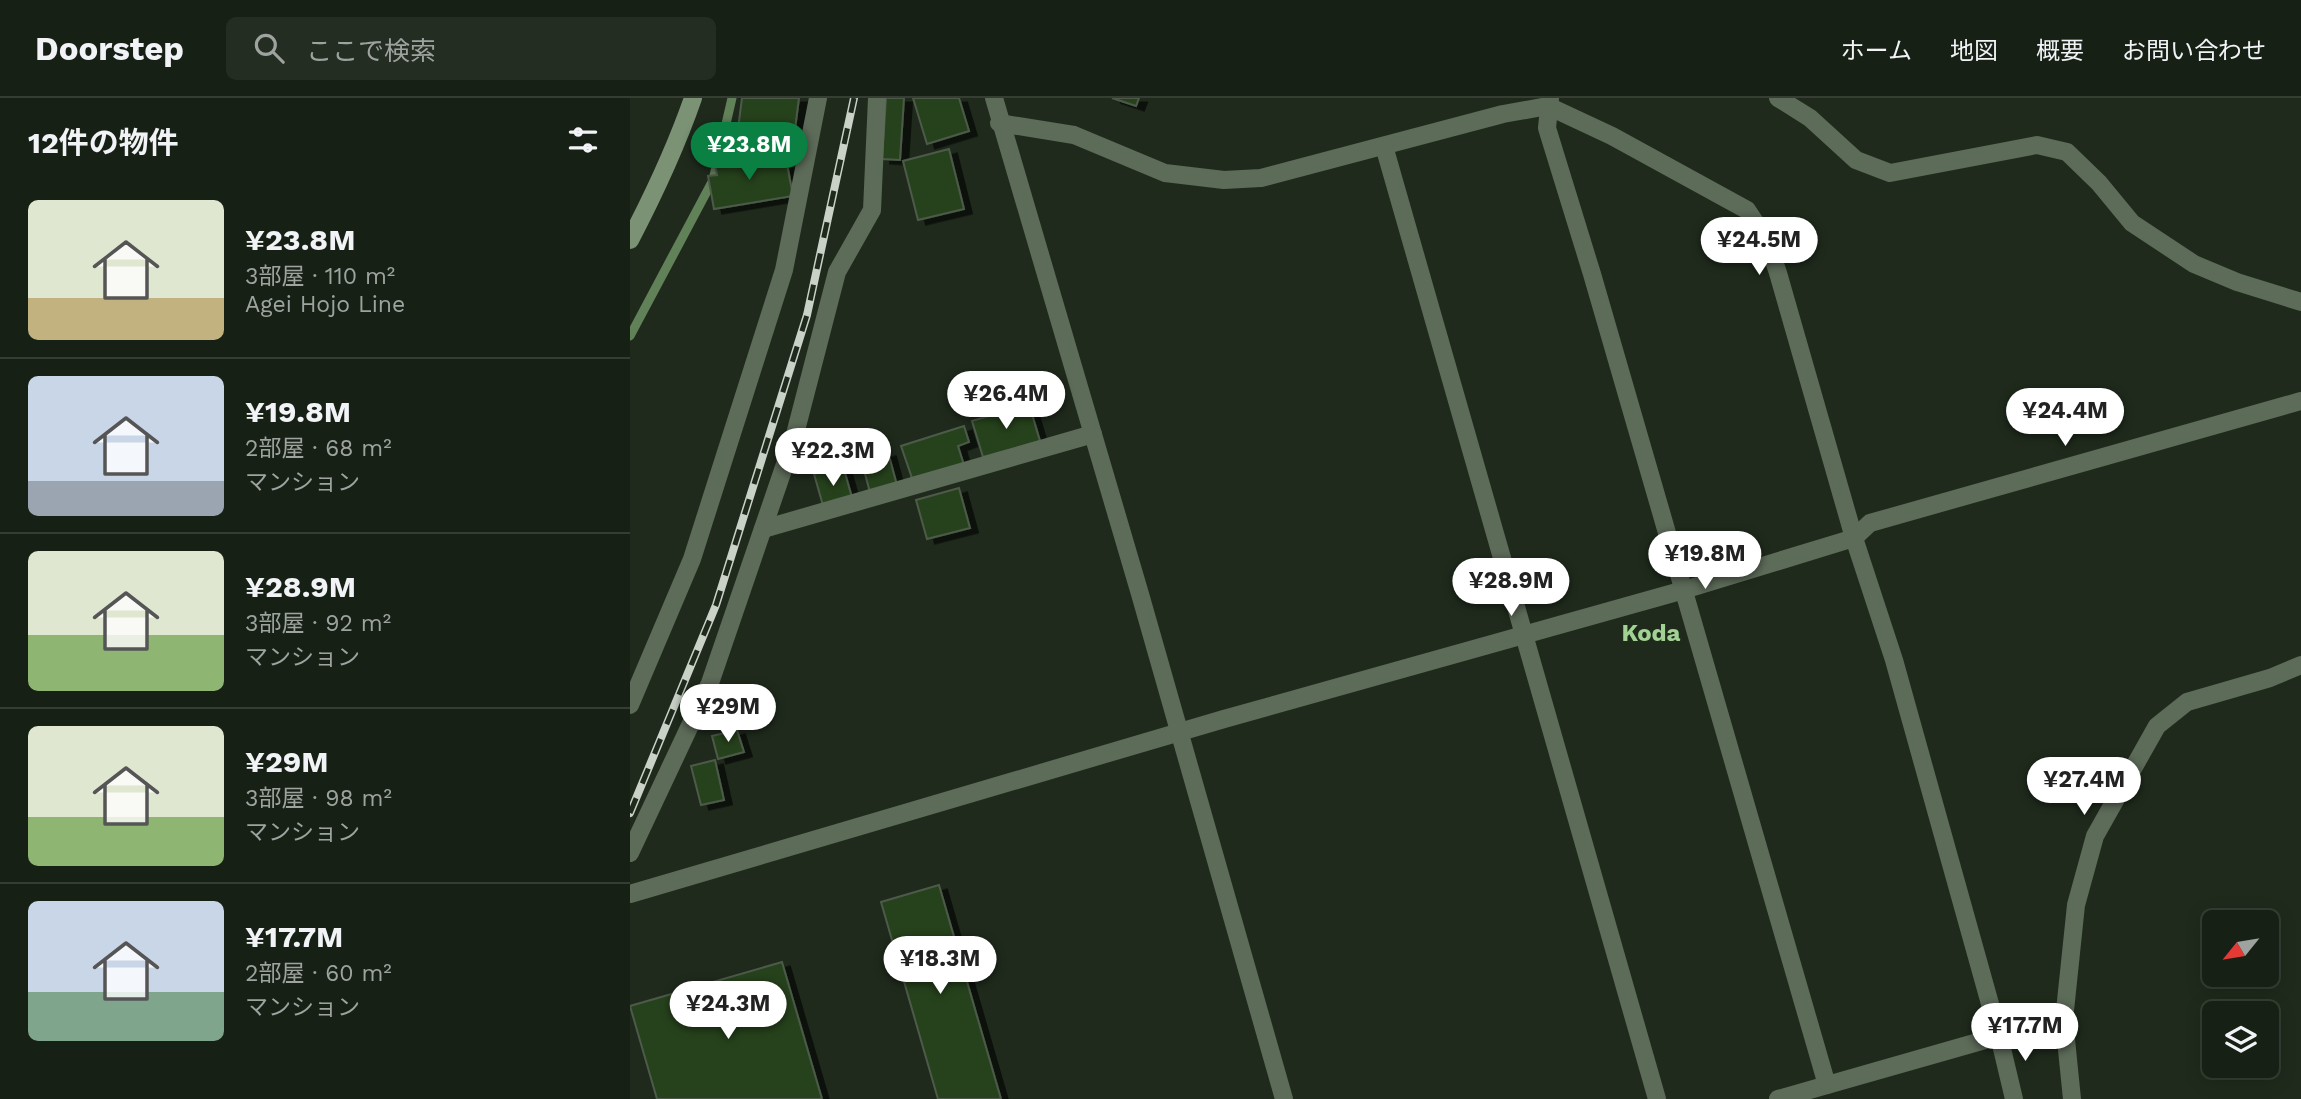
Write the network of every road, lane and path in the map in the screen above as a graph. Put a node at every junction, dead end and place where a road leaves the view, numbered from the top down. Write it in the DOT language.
graph roads {
  1 [pos="693,98"];
  2 [pos="818,98"];
  3 [pos="877,98"];
  4 [pos="994,98"];
  5 [pos="1778,98"];
  6 [pos="1549,102"];
  7 [pos="999,123"];
  8 [pos="1384,146"];
  9 [pos="630,240"];
  10 [pos="2301,302"];
  11 [pos="2301,401"];
  12 [pos="1093,434"];
  13 [pos="763,529"];
  14 [pos="1854,538"];
  15 [pos="1684,590"];
  16 [pos="1524,635"];
  17 [pos="2301,665"];
  18 [pos="630,705"];
  19 [pos="1178,732"];
  20 [pos="630,853"];
  21 [pos="630,894"];
  22 [pos="1999,1036"];
  23 [pos="1827,1085"];
  24 [pos="1284,1099"];
  25 [pos="1657,1099"];
  26 [pos="1778,1099"];
  27 [pos="2014,1099"];
  28 [pos="2072,1099"];
  1 -- 9 [label="main road"];
  2 -- 18 [label="street"];
  3 -- 13 [label="street"];
  4 -- 7 [label="street"];
  5 -- 10 [label="street"];
  6 -- 8 [label="street"];
  6 -- 14 [label="street"];
  6 -- 15 [label="street"];
  7 -- 8 [label="street"];
  7 -- 12 [label="street"];
  8 -- 16 [label="street"];
  11 -- 14 [label="street"];
  12 -- 13 [label="street"];
  12 -- 19 [label="street"];
  13 -- 20 [label="street"];
  14 -- 15 [label="street"];
  14 -- 22 [label="street"];
  15 -- 16 [label="street"];
  15 -- 23 [label="street"];
  16 -- 19 [label="street"];
  16 -- 25 [label="street"];
  17 -- 28 [label="street"];
  19 -- 21 [label="street"];
  19 -- 24 [label="street"];
  22 -- 23 [label="street"];
  22 -- 27 [label="street"];
  23 -- 26 [label="street"];
}
